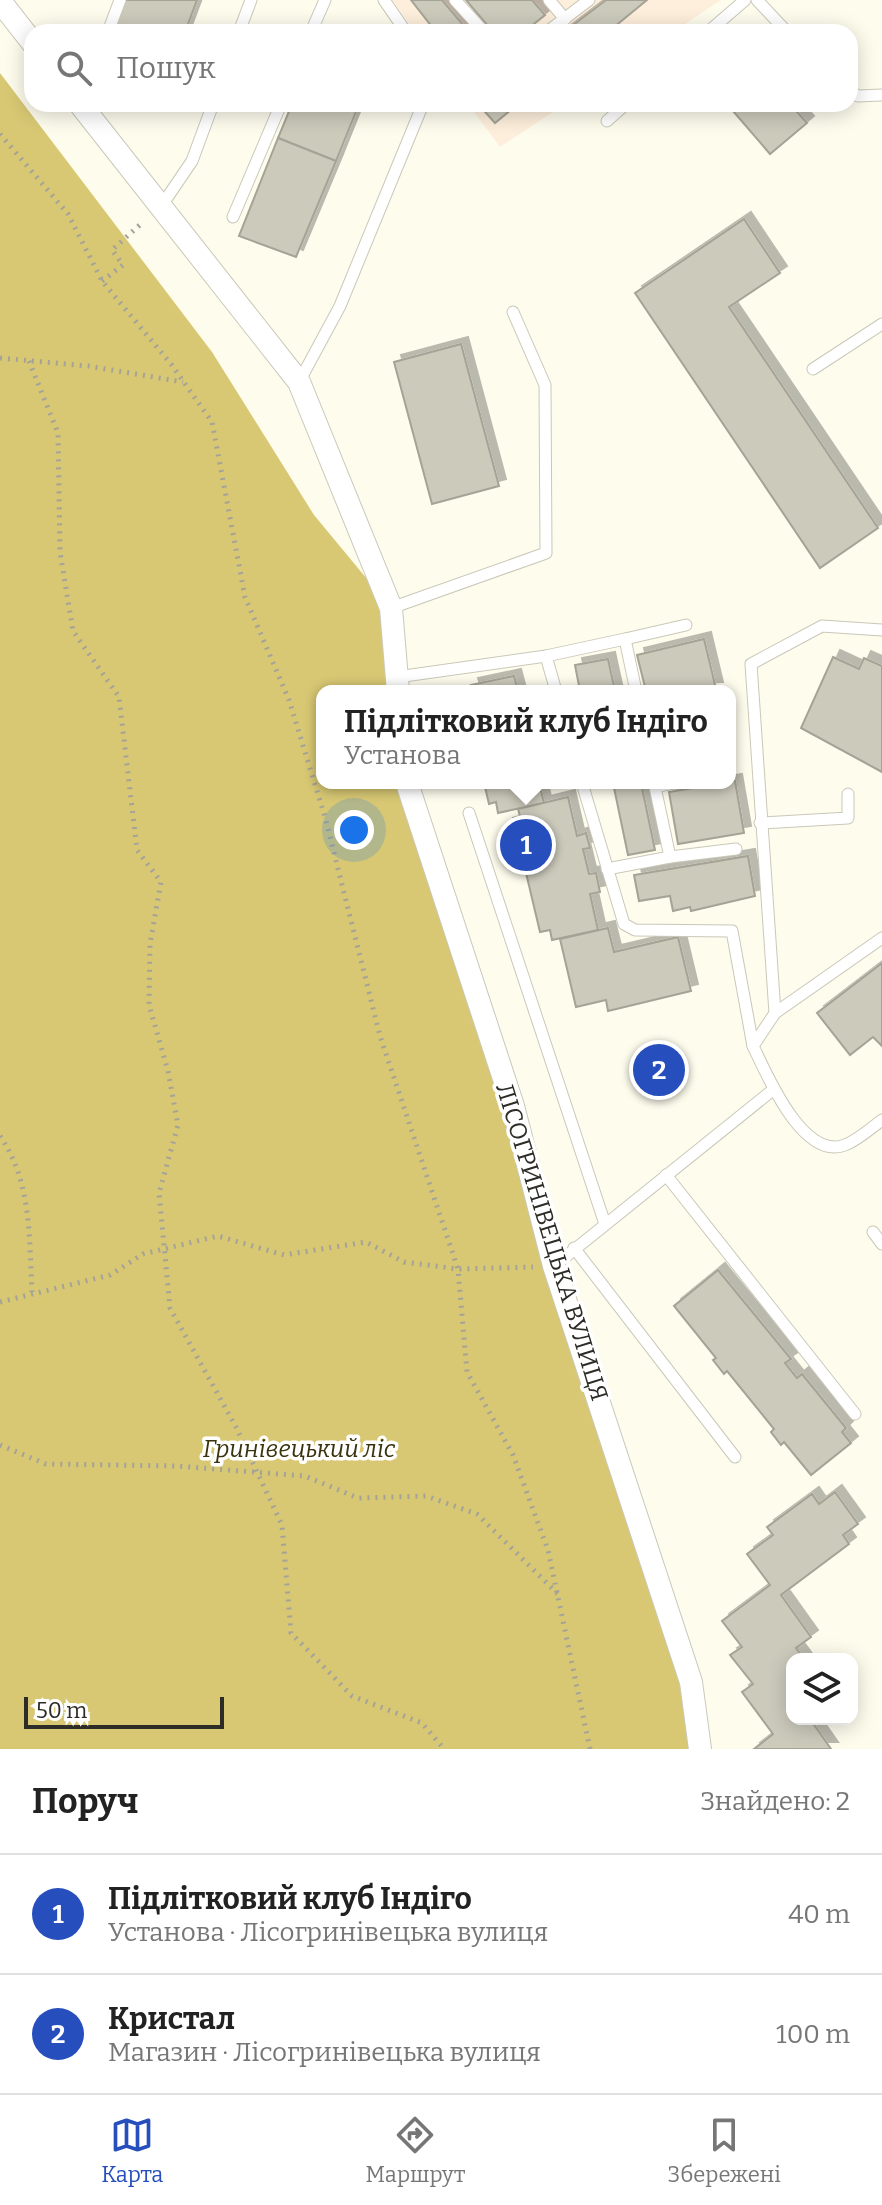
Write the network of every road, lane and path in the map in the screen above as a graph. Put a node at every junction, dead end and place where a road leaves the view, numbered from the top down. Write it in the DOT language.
graph roads {
  1 [pos="120,0"];
  2 [pos="251,0"];
  3 [pos="325,0"];
  4 [pos="384,0"];
  5 [pos="455,0"];
  6 [pos="549,0"];
  7 [pos="589,0"];
  8 [pos="745,0"];
  9 [pos="757,0"];
  10 [pos="0,1"];
  11 [pos="565,19"];
  12 [pos="111,24"];
  13 [pos="242,24"];
  14 [pos="314,24"];
  15 [pos="400,24"];
  16 [pos="477,24"];
  17 [pos="558,24"];
  18 [pos="717,24"];
  19 [pos="780,24"];
  20 [pos="24,32"];
  21 [pos="882,95"];
  22 [pos="858,96"];
  23 [pos="86,112"];
  24 [pos="210,112"];
  25 [pos="278,112"];
  26 [pos="420,112"];
  27 [pos="617,112"];
  28 [pos="607,121"];
  29 [pos="0,134"];
  30 [pos="160,208"];
  31 [pos="233,217"];
  32 [pos="102,281"];
  33 [pos="513,312"];
  34 [pos="882,324"];
  35 [pos="0,358"];
  36 [pos="29,361"];
  37 [pos="813,369"];
  38 [pos="184,382"];
  39 [pos="299,382"];
  40 [pos="391,608"];
  41 [pos="686,625"];
  42 [pos="882,630"];
  43 [pos="625,639"];
  44 [pos="546,656"];
  45 [pos="397,684"];
  46 [pos="554,685"];
  47 [pos="635,685"];
  48 [pos="316,788"];
  49 [pos="316,789"];
  50 [pos="409,789"];
  51 [pos="584,789"];
  52 [pos="655,789"];
  53 [pos="848,794"];
  54 [pos="469,813"];
  55 [pos="760,823"];
  56 [pos="736,849"];
  57 [pos="670,857"];
  58 [pos="607,869"];
  59 [pos="882,938"];
  60 [pos="775,1013"];
  61 [pos="753,1046"];
  62 [pos="774,1089"];
  63 [pos="882,1120"];
  64 [pos="0,1136"];
  65 [pos="666,1175"];
  66 [pos="605,1224"];
  67 [pos="873,1232"];
  68 [pos="882,1244"];
  69 [pos="164,1248"];
  70 [pos="574,1248"];
  71 [pos="554,1266"];
  72 [pos="458,1269"];
  73 [pos="32,1292"];
  74 [pos="0,1302"];
  75 [pos="855,1414"];
  76 [pos="0,1445"];
  77 [pos="735,1457"];
  78 [pos="258,1472"];
  79 [pos="558,1594"];
  80 [pos="444,1749"];
  81 [pos="590,1749"];
  82 [pos="700,1749"];
  1 -- 12 [label="lane"];
  2 -- 13 [label="lane"];
  3 -- 14 [label="lane"];
  4 -- 15 [label="lane"];
  5 -- 16 [label="lane"];
  6 -- 11 [label="lane"];
  7 -- 11 [label="lane"];
  8 -- 18 [label="lane"];
  9 -- 19 [label="lane"];
  10 -- 20 [label="street"];
  11 -- 17 [label="lane"];
  21 -- 22 [label="lane"];
  23 -- 30 [label="street"];
  24 -- 30 [label="lane"];
  25 -- 31 [label="lane"];
  26 -- 39 [label="lane"];
  27 -- 28 [label="lane"];
  29 -- 32 [label="path"];
  30 -- 32 [label="path"];
  30 -- 39 [label="street"];
  32 -- 38 [label="path"];
  33 -- 40 [label="lane"];
  34 -- 37 [label="lane"];
  35 -- 36 [label="path"];
  36 -- 38 [label="path"];
  36 -- 69 [label="path"];
  38 -- 48 [label="path"];
  39 -- 40 [label="street"];
  40 -- 45 [label="street"];
  41 -- 43 [label="lane"];
  42 -- 55 [label="lane"];
  43 -- 44 [label="lane"];
  43 -- 47 [label="lane"];
  44 -- 45 [label="lane"];
  44 -- 46 [label="lane"];
  49 -- 72 [label="path"];
  50 -- 71 [label="street, ЛІСОГРИНІВЕЦЬКА ВУЛИЦЯ"];
  51 -- 58 [label="lane"];
  52 -- 57 [label="lane"];
  53 -- 55 [label="lane"];
  54 -- 66 [label="lane"];
  55 -- 60 [label="lane"];
  56 -- 57 [label="lane"];
  57 -- 58 [label="lane"];
  58 -- 61 [label="lane"];
  59 -- 60 [label="lane"];
  60 -- 61 [label="lane"];
  61 -- 62 [label="lane"];
  62 -- 63 [label="lane"];
  62 -- 65 [label="lane"];
  64 -- 73 [label="path"];
  65 -- 66 [label="lane"];
  65 -- 75 [label="lane"];
  66 -- 70 [label="lane"];
  67 -- 68 [label="lane"];
  69 -- 72 [label="path"];
  69 -- 73 [label="path"];
  69 -- 78 [label="path"];
  70 -- 71 [label="lane"];
  70 -- 77 [label="lane"];
  71 -- 72 [label="path"];
  71 -- 82 [label="street, ЛІСОГРИНІВЕЦЬКА ВУЛИЦЯ"];
  72 -- 79 [label="path"];
  73 -- 74 [label="path"];
  76 -- 78 [label="path"];
  78 -- 79 [label="path"];
  78 -- 80 [label="path"];
  79 -- 81 [label="path"];
}
